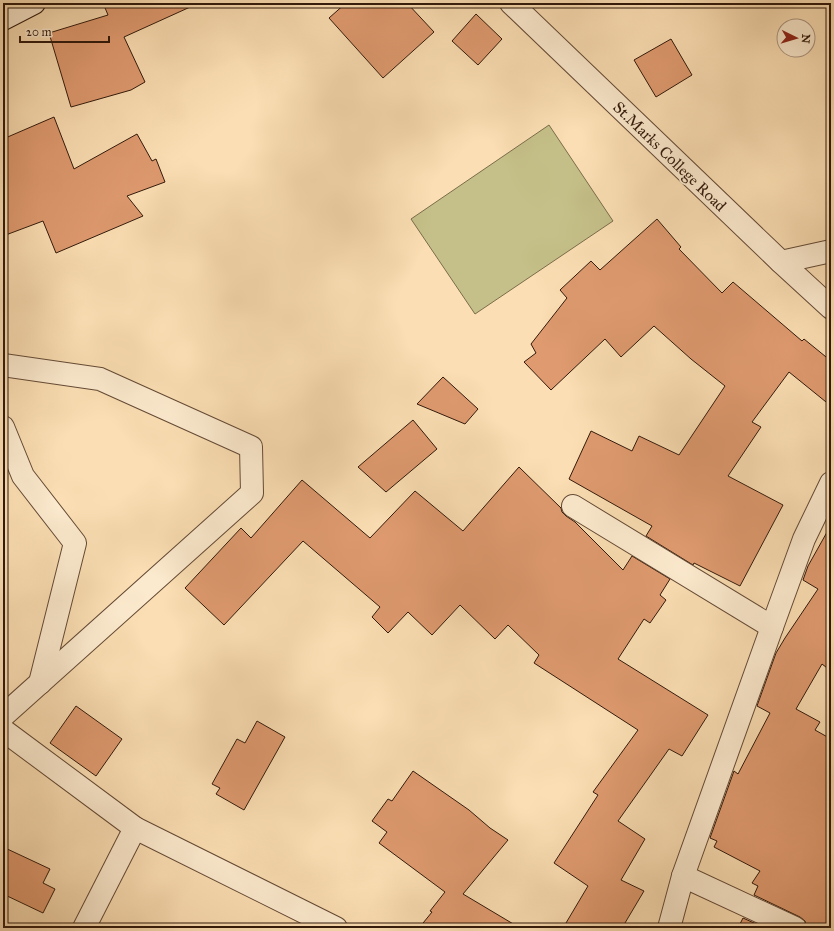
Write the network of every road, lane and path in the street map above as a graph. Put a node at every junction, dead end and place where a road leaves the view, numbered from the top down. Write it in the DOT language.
graph roads {
  1 [pos="34,3"];
  2 [pos="511,3"];
  3 [pos="3,19"];
  4 [pos="831,251"];
  5 [pos="781,262"];
  6 [pos="831,308"];
  7 [pos="3,365"];
  8 [pos="3,427"];
  9 [pos="831,484"];
  10 [pos="572,506"];
  11 [pos="772,627"];
  12 [pos="40,683"];
  13 [pos="3,716"];
  14 [pos="3,730"];
  15 [pos="135,828"];
  16 [pos="683,876"];
  17 [pos="84,928"];
  18 [pos="336,928"];
  19 [pos="669,928"];
  20 [pos="795,928"];
  1 -- 3 [label="street"];
  2 -- 5 [label="street, St.Marks College Road"];
  4 -- 5 [label="street"];
  5 -- 6 [label="street, St.Marks College Road"];
  7 -- 12 [label="street"];
  8 -- 12 [label="street"];
  9 -- 11 [label="street"];
  10 -- 11 [label="street"];
  11 -- 16 [label="street"];
  12 -- 13 [label="street"];
  14 -- 15 [label="street"];
  15 -- 17 [label="street"];
  15 -- 18 [label="street"];
  16 -- 19 [label="street"];
  16 -- 20 [label="street"];
}
